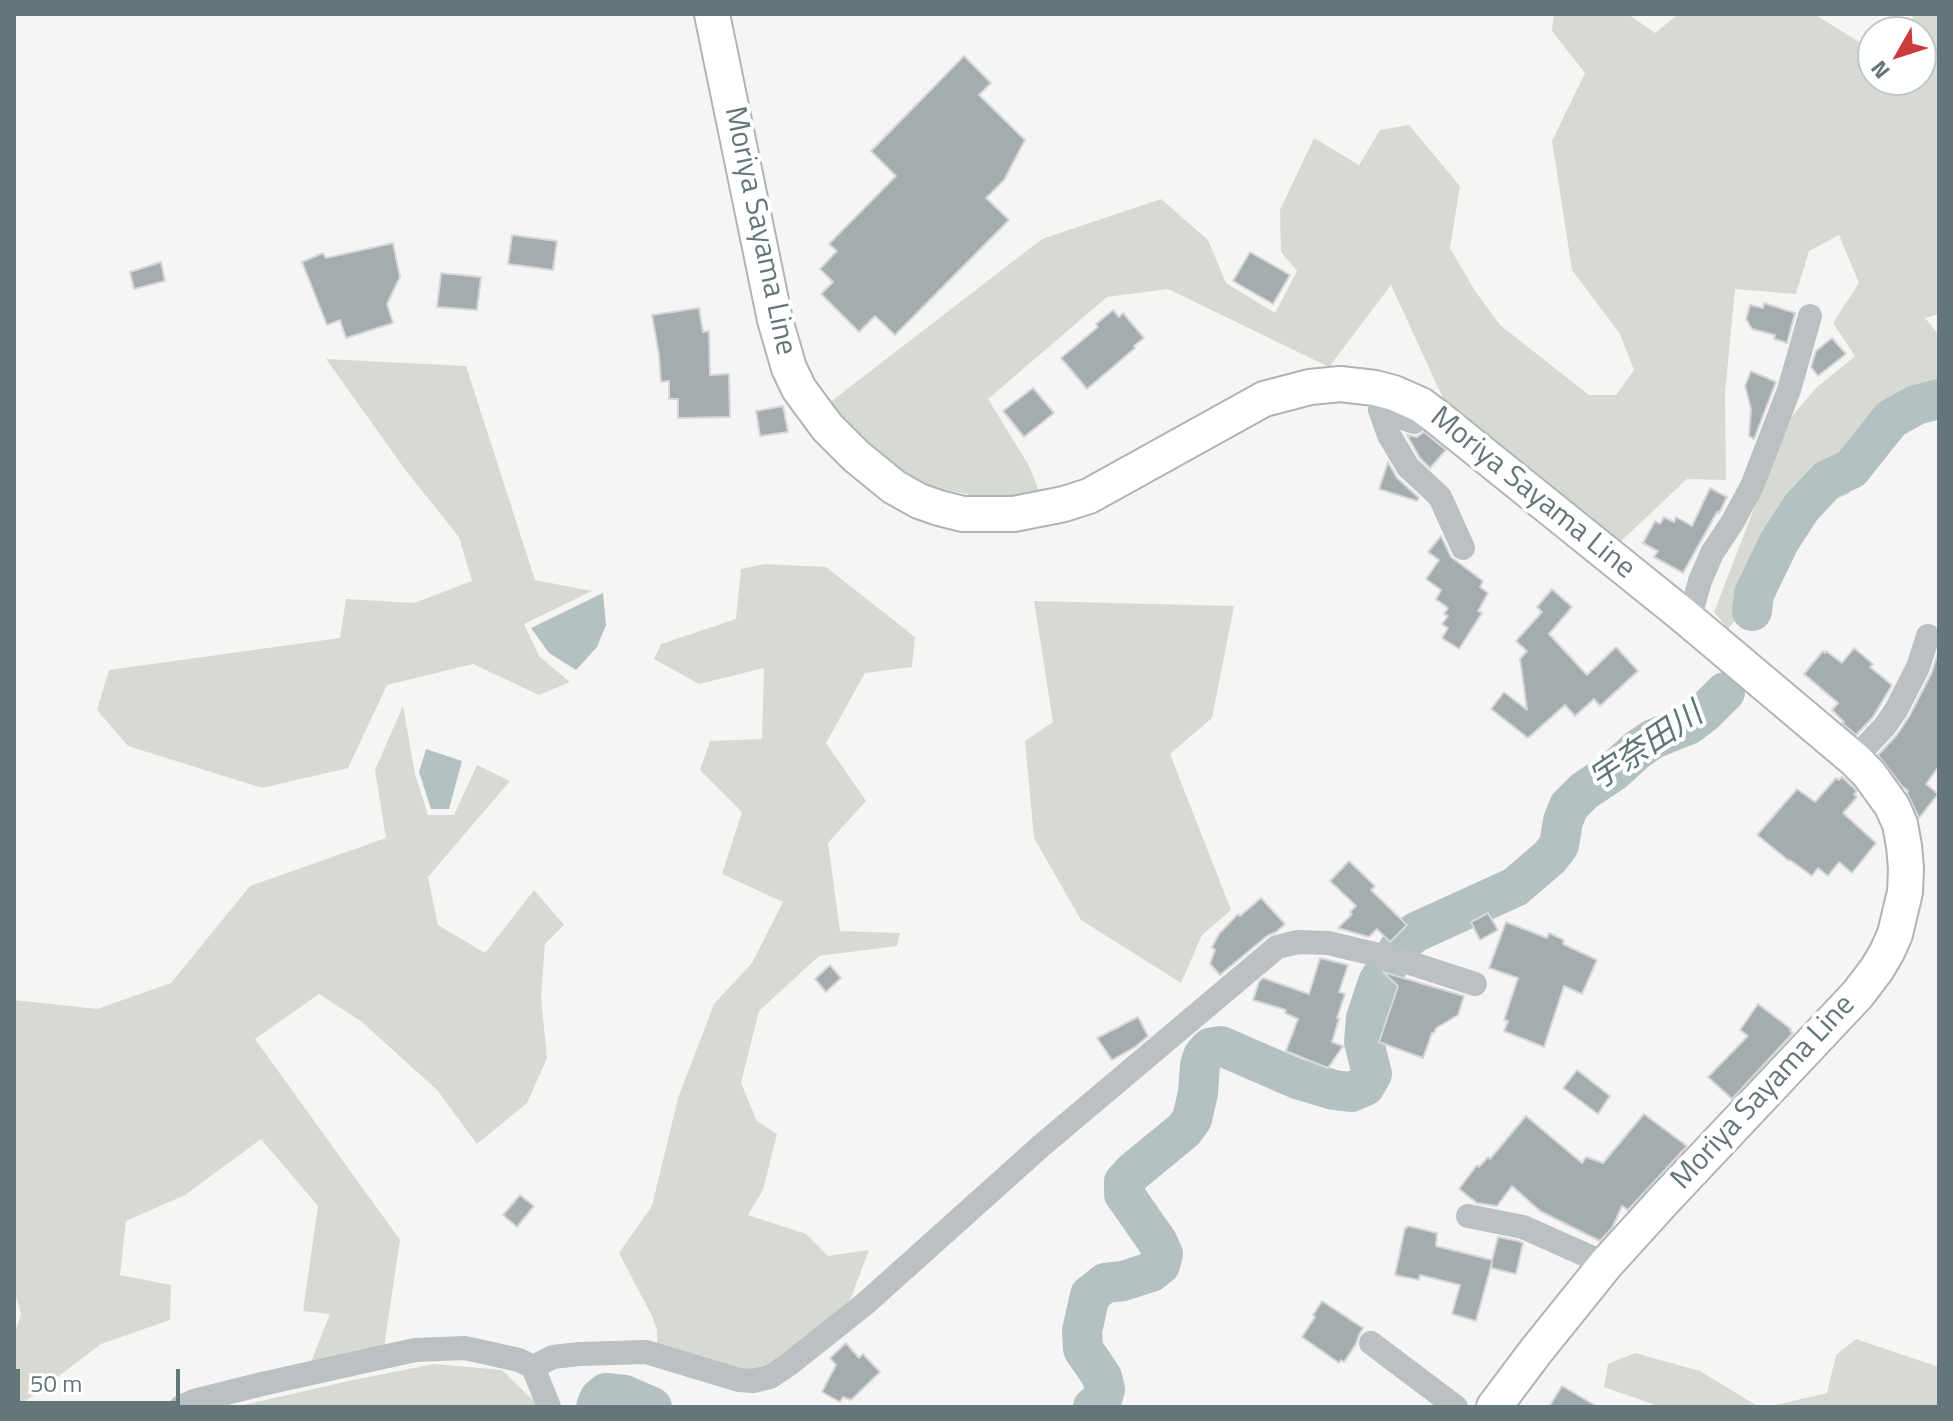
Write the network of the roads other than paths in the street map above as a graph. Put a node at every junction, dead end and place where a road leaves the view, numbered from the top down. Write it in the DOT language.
graph roads {
  1 [pos="712,14"];
  2 [pos="1810,316"];
  3 [pos="1425,408"];
  4 [pos="1463,548"];
  5 [pos="1689,620"];
  6 [pos="1928,636"];
  7 [pos="1854,759"];
  8 [pos="1475,984"];
  9 [pos="1468,1216"];
  10 [pos="1606,1264"];
  11 [pos="1371,1343"];
  12 [pos="533,1367"];
  13 [pos="181,1407"];
  14 [pos="549,1407"];
  15 [pos="1456,1407"];
  16 [pos="1494,1407"];
  1 -- 3 [label="main road, Moriya Sayama Line"];
  2 -- 5 [label="street"];
  3 -- 4 [label="street"];
  3 -- 5 [label="main road, Moriya Sayama Line"];
  5 -- 7 [label="main road, Moriya Sayama Line"];
  6 -- 7 [label="street"];
  7 -- 10 [label="main road, Moriya Sayama Line"];
  8 -- 12 [label="street"];
  9 -- 10 [label="street"];
  10 -- 16 [label="main road, Moriya Sayama Line"];
  11 -- 15 [label="street"];
  12 -- 13 [label="street"];
  12 -- 14 [label="street"];
}
